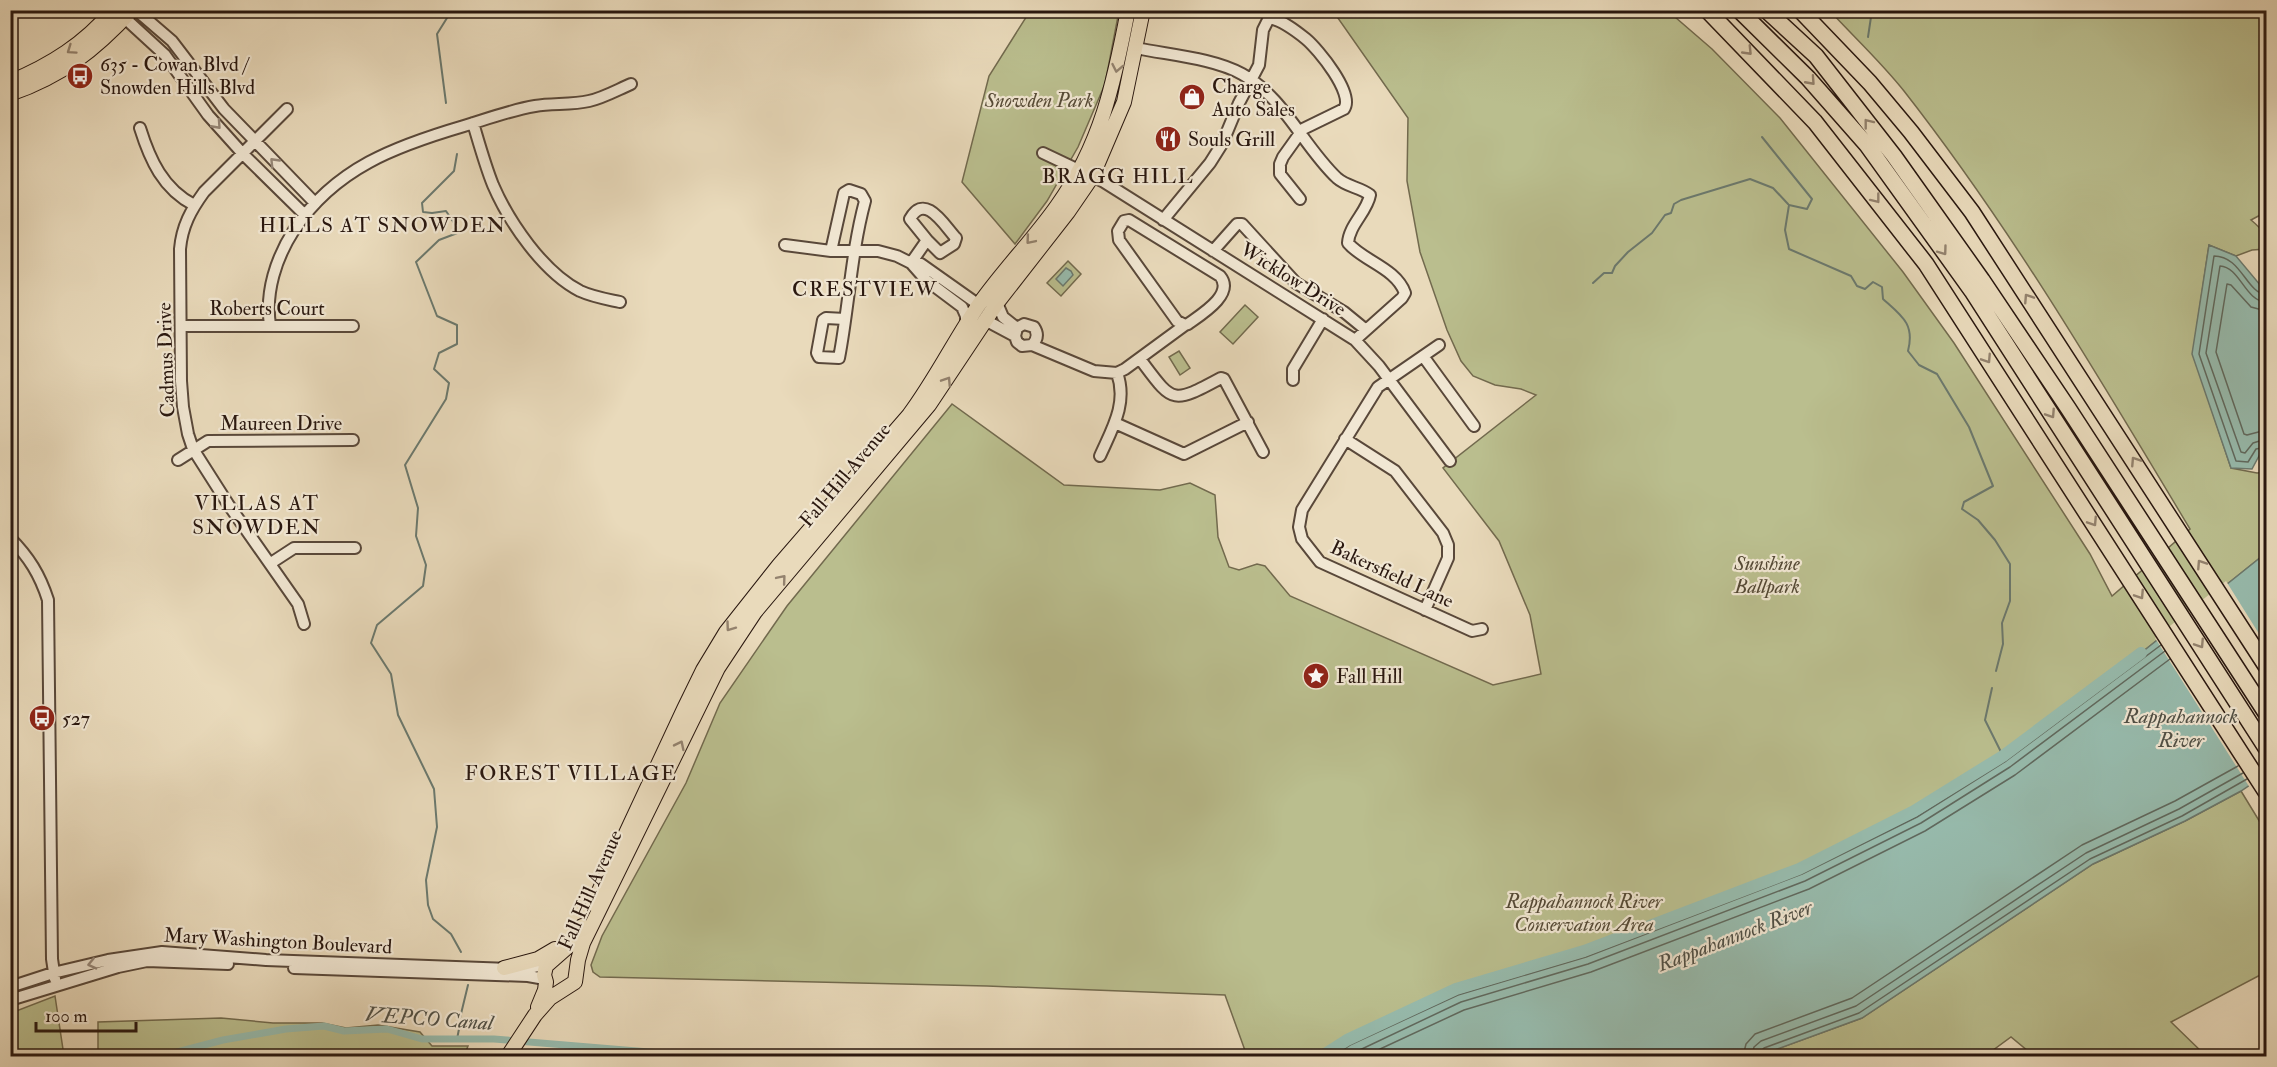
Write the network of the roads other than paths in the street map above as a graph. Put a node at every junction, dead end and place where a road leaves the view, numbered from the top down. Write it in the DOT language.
graph roads {
  1 [pos="1128,10"];
  2 [pos="1143,10"];
  3 [pos="1707,10"];
  4 [pos="1739,10"];
  5 [pos="1766,10"];
  6 [pos="1800,10"];
  7 [pos="124,12"];
  8 [pos="1136,48"];
  9 [pos="1251,79"];
  10 [pos="10,82"];
  11 [pos="631,84"];
  12 [pos="10,94"];
  13 [pos="286,109"];
  14 [pos="473,123"];
  15 [pos="140,128"];
  16 [pos="1300,132"];
  17 [pos="254,142"];
  18 [pos="1043,153"];
  19 [pos="243,154"];
  20 [pos="1086,174"];
  21 [pos="1300,199"];
  22 [pos="315,203"];
  23 [pos="194,205"];
  24 [pos="305,215"];
  25 [pos="1163,219"];
  26 [pos="927,240"];
  27 [pos="785,245"];
  28 [pos="854,250"];
  29 [pos="831,251"];
  30 [pos="1213,251"];
  31 [pos="911,263"];
  32 [pos="620,302"];
  33 [pos="997,303"];
  34 [pos="979,304"];
  35 [pos="845,319"];
  36 [pos="1323,319"];
  37 [pos="985,320"];
  38 [pos="270,325"];
  39 [pos="1185,325"];
  40 [pos="182,326"];
  41 [pos="353,326"];
  42 [pos="966,326"];
  43 [pos="1366,330"];
  44 [pos="1016,332"];
  45 [pos="1355,340"];
  46 [pos="1035,341"];
  47 [pos="1439,345"];
  48 [pos="1423,356"];
  49 [pos="1140,358"];
  50 [pos="1117,373"];
  51 [pos="1389,379"];
  52 [pos="1293,380"];
  53 [pos="1248,422"];
  54 [pos="1115,423"];
  55 [pos="1474,426"];
  56 [pos="1345,439"];
  57 [pos="353,441"];
  58 [pos="193,448"];
  59 [pos="1263,452"];
  60 [pos="1100,456"];
  61 [pos="178,460"];
  62 [pos="1450,461"];
  63 [pos="10,538"];
  64 [pos="355,548"];
  65 [pos="271,563"];
  66 [pos="1425,610"];
  67 [pos="304,624"];
  68 [pos="1482,629"];
  69 [pos="2266,666"];
  70 [pos="2266,713"];
  71 [pos="2266,748"];
  72 [pos="2266,792"];
  73 [pos="602,881"];
  74 [pos="552,961"];
  75 [pos="504,968"];
  76 [pos="576,969"];
  77 [pos="53,973"];
  78 [pos="546,981"];
  79 [pos="10,987"];
  80 [pos="56,987"];
  81 [pos="564,990"];
  82 [pos="10,1000"];
  83 [pos="533,1017"];
  84 [pos="508,1056"];
  1 -- 20 [label="main road, Fall Hill Avenue, one-way"];
  2 -- 8 [label="main road, Fall Hill Avenue"];
  3 -- 72 [label="highway, one-way"];
  4 -- 71 [label="highway, one-way"];
  70 -- 5 [label="highway, one-way"];
  69 -- 6 [label="highway, one-way"];
  7 -- 10 [label="main road, one-way"];
  7 -- 12 [label="main road"];
  7 -- 17 [label="street"];
  7 -- 19 [label="street, one-way"];
  8 -- 9 [label="street"];
  8 -- 20 [label="main road, Fall Hill Avenue"];
  9 -- 16 [label="street"];
  9 -- 16 [label="street"];
  9 -- 25 [label="street"];
  11 -- 14 [label="street"];
  13 -- 17 [label="street, Cadmus Drive"];
  14 -- 22 [label="street"];
  14 -- 32 [label="street"];
  15 -- 23 [label="street"];
  16 -- 21 [label="street"];
  16 -- 43 [label="street"];
  17 -- 19 [label="street, Cadmus Drive"];
  22 -- 17 [label="street, one-way"];
  18 -- 20 [label="street"];
  19 -- 23 [label="street, Cadmus Drive"];
  19 -- 24 [label="street"];
  20 -- 25 [label="street, Wicklow Drive"];
  20 -- 33 [label="main road, Fall Hill Avenue"];
  20 -- 34 [label="main road, Fall Hill Avenue, one-way"];
  22 -- 24 [label="street"];
  23 -- 40 [label="street, Cadmus Drive"];
  24 -- 38 [label="street"];
  25 -- 30 [label="street, Wicklow Drive"];
  26 -- 26 [label="street"];
  26 -- 31 [label="street"];
  27 -- 29 [label="street"];
  28 -- 29 [label="street"];
  28 -- 29 [label="street"];
  28 -- 31 [label="street"];
  28 -- 35 [label="street"];
  30 -- 36 [label="street, Wicklow Drive"];
  30 -- 43 [label="street"];
  31 -- 34 [label="street"];
  31 -- 42 [label="street"];
  33 -- 37 [label="main road, Fall Hill Avenue"];
  33 -- 44 [label="street"];
  34 -- 37 [label="main road"];
  34 -- 42 [label="main road, Fall Hill Avenue"];
  36 -- 45 [label="street, Wicklow Drive"];
  36 -- 52 [label="street"];
  37 -- 44 [label="street"];
  76 -- 37 [label="main road, Fall Hill Avenue, one-way"];
  38 -- 40 [label="street, Roberts Court"];
  38 -- 41 [label="street, Roberts Court"];
  39 -- 39 [label="street"];
  39 -- 49 [label="street"];
  40 -- 58 [label="street, Cadmus Drive"];
  42 -- 73 [label="main road, Fall Hill Avenue, one-way"];
  43 -- 45 [label="street"];
  44 -- 46 [label="street"];
  44 -- 46 [label="street"];
  45 -- 51 [label="street, Wicklow Drive"];
  46 -- 50 [label="street"];
  47 -- 48 [label="street, Bakersfield Lane"];
  48 -- 51 [label="street, Bakersfield Lane"];
  48 -- 55 [label="street"];
  49 -- 50 [label="street"];
  49 -- 53 [label="street"];
  50 -- 54 [label="street"];
  51 -- 56 [label="street, Bakersfield Lane"];
  51 -- 62 [label="street, Wicklow Drive"];
  53 -- 54 [label="street"];
  53 -- 59 [label="street"];
  54 -- 60 [label="street"];
  56 -- 66 [label="street"];
  56 -- 66 [label="street, Bakersfield Lane"];
  57 -- 58 [label="street, Maureen Drive"];
  58 -- 61 [label="street, Maureen Drive"];
  58 -- 65 [label="street, Cadmus Drive"];
  63 -- 77 [label="street"];
  64 -- 65 [label="street"];
  65 -- 67 [label="street, Cadmus Drive"];
  66 -- 68 [label="street, Bakersfield Lane"];
  73 -- 74 [label="main road, Fall Hill Avenue"];
  73 -- 75 [label="main road"];
  74 -- 75 [label="street, Mary Washington Boulevard"];
  74 -- 76 [label="main road, Fall Hill Avenue"];
  74 -- 78 [label="main road, Fall Hill Avenue"];
  75 -- 77 [label="street, Mary Washington Boulevard, one-way"];
  76 -- 81 [label="main road, Fall Hill Avenue"];
  77 -- 79 [label="street, Mary Washington Boulevard"];
  77 -- 80 [label="street"];
  78 -- 80 [label="street, Mary Washington Boulevard"];
  78 -- 81 [label="main road"];
  78 -- 83 [label="main road, Fall Hill Avenue"];
  80 -- 82 [label="street, Mary Washington Boulevard"];
  81 -- 83 [label="main road, Fall Hill Avenue"];
  83 -- 84 [label="main road, Fall Hill Avenue"];
}
